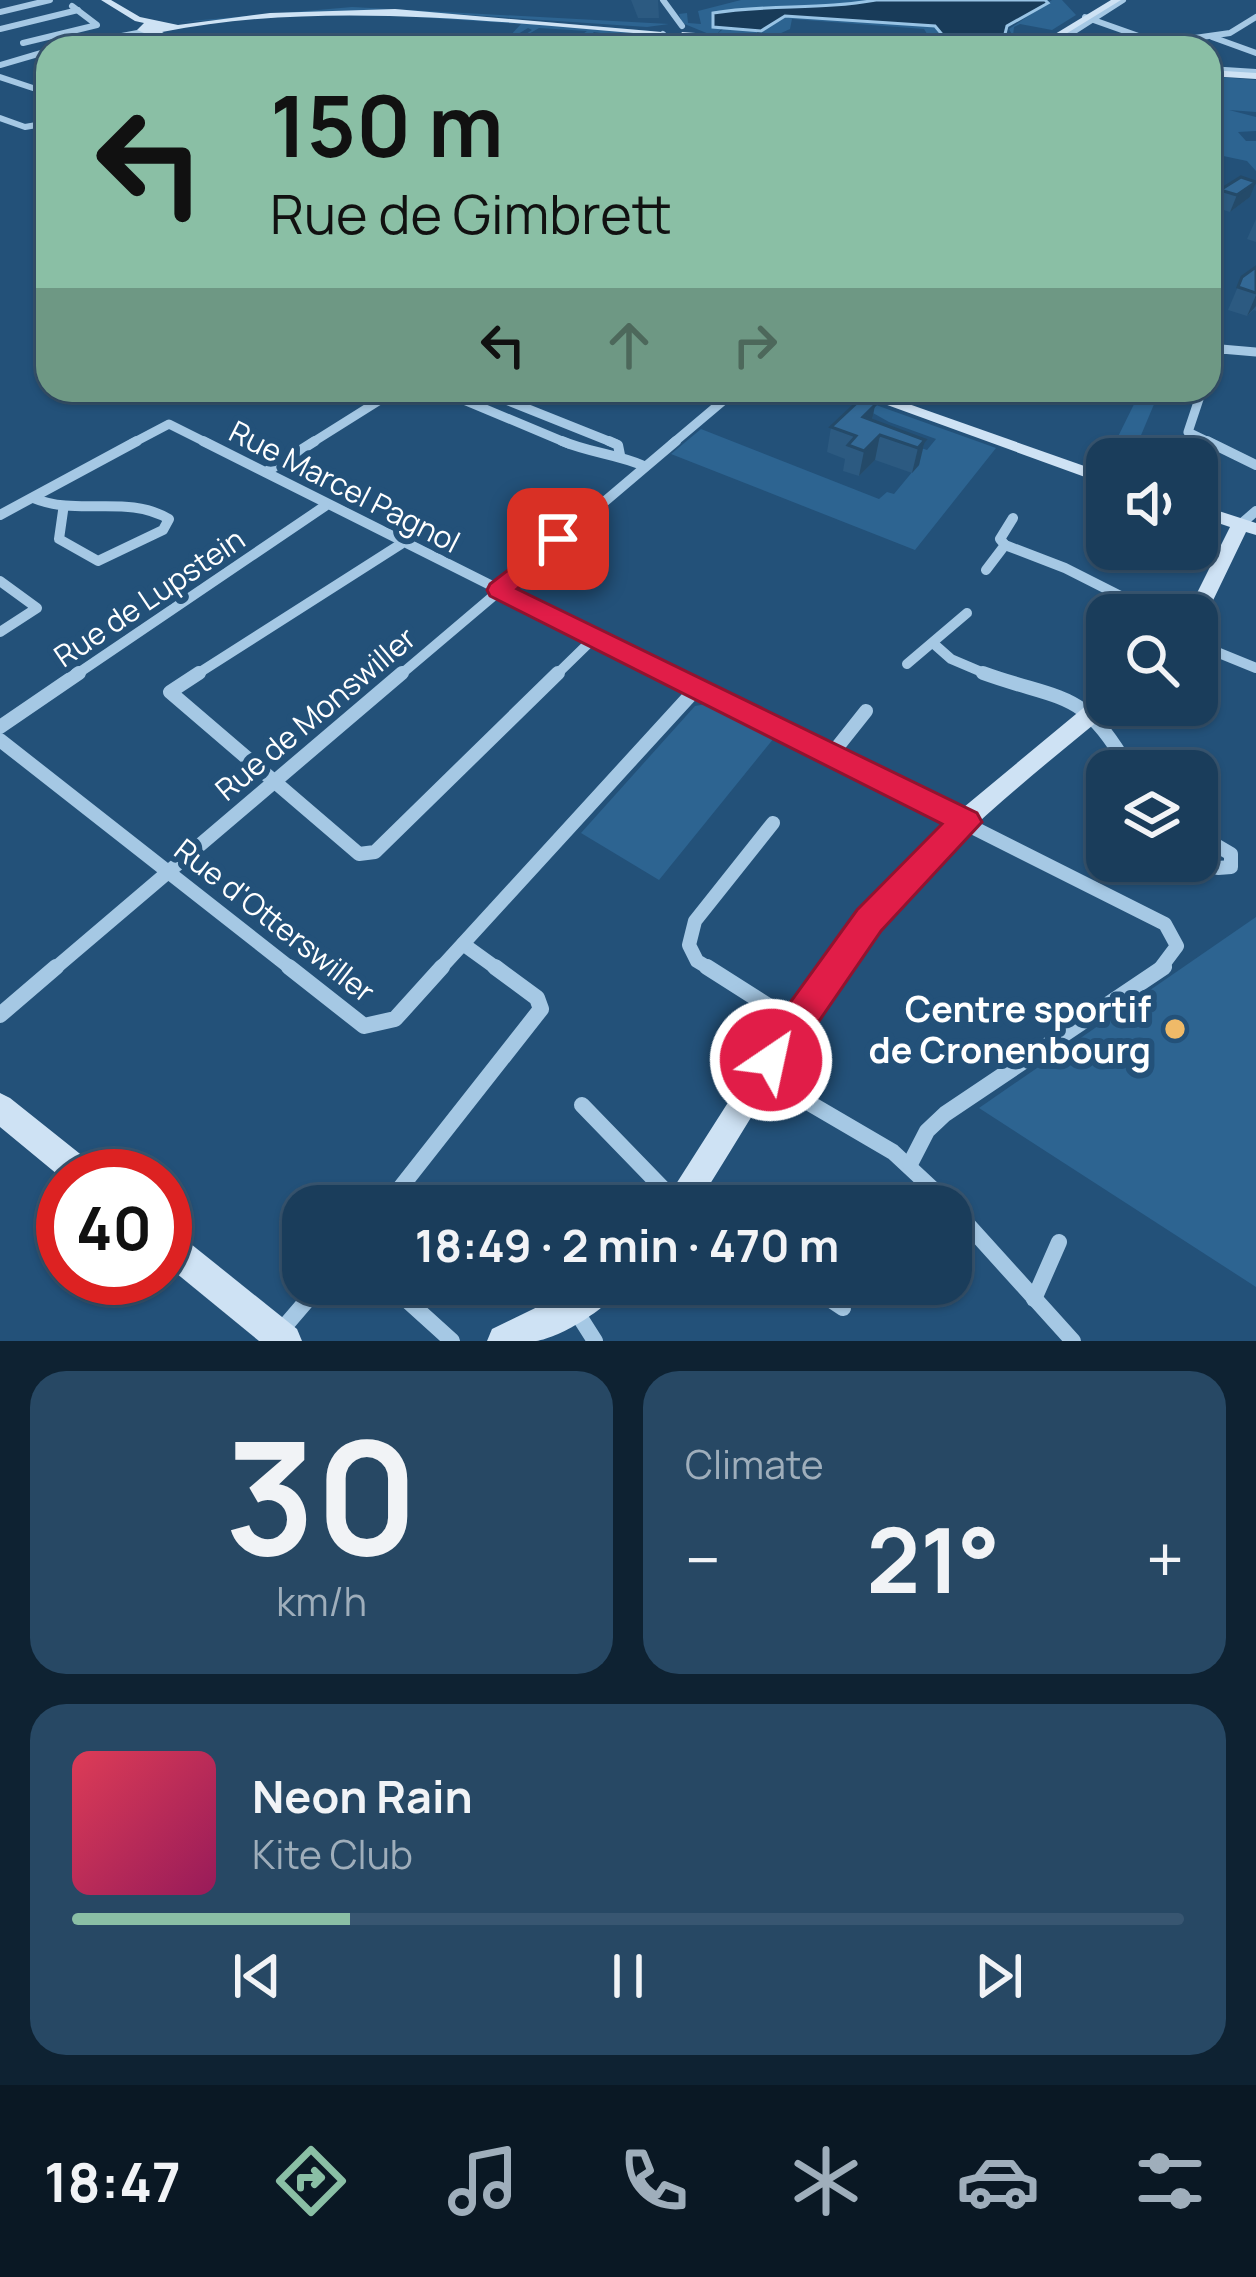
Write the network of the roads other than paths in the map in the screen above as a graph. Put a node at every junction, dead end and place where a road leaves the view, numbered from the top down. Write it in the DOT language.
graph roads {
  1 [pos="50,0"];
  2 [pos="95,0"];
  3 [pos="104,0"];
  4 [pos="663,0"];
  5 [pos="1122,0"];
  6 [pos="0,12"];
  7 [pos="1256,17"];
  8 [pos="1091,19"];
  9 [pos="3,28"];
  10 [pos="156,29"];
  11 [pos="670,32"];
  12 [pos="55,36"];
  13 [pos="120,36"];
  14 [pos="167,36"];
  15 [pos="714,36"];
  16 [pos="1059,36"];
  17 [pos="1068,36"];
  18 [pos="1139,36"];
  19 [pos="1211,36"];
  20 [pos="1221,40"];
  21 [pos="36,41"];
  22 [pos="24,44"];
  23 [pos="10,47"];
  24 [pos="36,53"];
  25 [pos="1256,53"];
  26 [pos="36,55"];
  27 [pos="0,65"];
  28 [pos="1221,72"];
  29 [pos="1256,74"];
  30 [pos="0,77"];
  31 [pos="36,89"];
  32 [pos="0,118"];
  33 [pos="36,125"];
  34 [pos="1221,349"];
  35 [pos="1256,352"];
  36 [pos="377,402"];
  37 [pos="469,402"];
  38 [pos="511,402"];
  39 [pos="721,402"];
  40 [pos="887,402"];
  41 [pos="1198,402"];
  42 [pos="549,417"];
  43 [pos="531,428"];
  44 [pos="620,455"];
  45 [pos="1256,465"];
  46 [pos="644,466"];
  47 [pos="266,472"];
  48 [pos="1086,473"];
  49 [pos="33,498"];
  50 [pos="325,506"];
  51 [pos="63,511"];
  52 [pos="0,515"];
  53 [pos="1218,515"];
  54 [pos="1013,518"];
  55 [pos="1251,522"];
  56 [pos="401,544"];
  57 [pos="1005,545"];
  58 [pos="986,570"];
  59 [pos="0,581"];
  60 [pos="499,590"];
  61 [pos="1116,594"];
  62 [pos="1208,594"];
  63 [pos="967,613"];
  64 [pos="0,632"];
  65 [pos="595,637"];
  66 [pos="934,644"];
  67 [pos="1218,653"];
  68 [pos="907,664"];
  69 [pos="1256,668"];
  70 [pos="697,688"];
  71 [pos="1086,703"];
  72 [pos="866,712"];
  73 [pos="1086,719"];
  74 [pos="0,727"];
  75 [pos="0,740"];
  76 [pos="831,755"];
  77 [pos="274,784"];
  78 [pos="966,822"];
  79 [pos="773,823"];
  80 [pos="169,872"];
  81 [pos="463,944"];
  82 [pos="0,1015"];
  83 [pos="796,1024"];
  84 [pos="762,1075"];
  85 [pos="582,1105"];
  86 [pos="0,1108"];
  87 [pos="50,1149"];
  88 [pos="910,1164"];
  89 [pos="403,1185"];
  90 [pos="668,1185"];
  91 [pos="696,1185"];
  92 [pos="930,1185"];
  93 [pos="972,1230"];
  94 [pos="1059,1242"];
  95 [pos="192,1265"];
  96 [pos="1034,1299"];
  97 [pos="306,1305"];
  98 [pos="412,1305"];
  99 [pos="577,1305"];
  100 [pos="838,1305"];
  101 [pos="574,1307"];
  102 [pos="843,1308"];
  103 [pos="282,1338"];
  104 [pos="1064,1338"];
  105 [pos="452,1341"];
  106 [pos="504,1341"];
  107 [pos="595,1341"];
  1 -- 6 [label="street"];
  2 -- 10 [label="street"];
  3 -- 10 [label="street"];
  4 -- 11 [label="street"];
  5 -- 8 [label="street"];
  7 -- 19 [label="street"];
  8 -- 16 [label="street"];
  8 -- 17 [label="street"];
  8 -- 18 [label="street"];
  9 -- 12 [label="street"];
  9 -- 22 [label="street"];
  10 -- 11 [label="street"];
  10 -- 13 [label="street"];
  10 -- 14 [label="street"];
  11 -- 15 [label="street"];
  20 -- 25 [label="street"];
  21 -- 22 [label="street"];
  22 -- 23 [label="street"];
  22 -- 24 [label="street"];
  26 -- 27 [label="street"];
  28 -- 29 [label="street"];
  30 -- 31 [label="street"];
  32 -- 33 [label="street"];
  34 -- 35 [label="street"];
  36 -- 47 [label="street"];
  37 -- 43 [label="street"];
  38 -- 42 [label="street"];
  39 -- 46 [label="street, Rue de Monswiller"];
  40 -- 48 [label="street"];
  41 -- 45 [label="street"];
  42 -- 43 [label="street"];
  42 -- 44 [label="street"];
  43 -- 44 [label="street"];
  44 -- 46 [label="street"];
  46 -- 60 [label="street, Rue de Monswiller"];
  47 -- 49 [label="street, Rue Marcel Pagnol"];
  47 -- 50 [label="street, Rue Marcel Pagnol"];
  49 -- 51 [label="street"];
  49 -- 52 [label="street"];
  50 -- 56 [label="street, Rue Marcel Pagnol"];
  50 -- 74 [label="street, Rue de Lupstein"];
  51 -- 51 [label="street"];
  53 -- 55 [label="street"];
  54 -- 57 [label="street"];
  55 -- 62 [label="street"];
  56 -- 60 [label="street, Rue Marcel Pagnol"];
  56 -- 77 [label="street"];
  57 -- 58 [label="street"];
  57 -- 61 [label="street"];
  59 -- 64 [label="street"];
  60 -- 65 [label="street, Rue Marcel Pagnol"];
  60 -- 77 [label="street, Rue de Monswiller"];
  63 -- 66 [label="street"];
  65 -- 70 [label="street, Rue Marcel Pagnol"];
  65 -- 77 [label="street"];
  66 -- 68 [label="street"];
  66 -- 71 [label="street"];
  67 -- 69 [label="street"];
  70 -- 76 [label="street, Rue Marcel Pagnol"];
  70 -- 81 [label="street, Rue d'Otterswiller"];
  72 -- 76 [label="street"];
  73 -- 78 [label="street"];
  75 -- 80 [label="street, Rue d'Otterswiller"];
  76 -- 78 [label="street, Rue Marcel Pagnol"];
  77 -- 80 [label="street, Rue de Monswiller"];
  78 -- 83 [label="street"];
  78 -- 88 [label="street, Rue Marcel Pagnol"];
  79 -- 83 [label="street"];
  80 -- 81 [label="street, Rue d'Otterswiller"];
  80 -- 82 [label="street, Rue de Monswiller"];
  81 -- 89 [label="street"];
  83 -- 84 [label="street"];
  84 -- 88 [label="street"];
  84 -- 91 [label="street"];
  85 -- 90 [label="street"];
  86 -- 87 [label="street"];
  88 -- 92 [label="street"];
  93 -- 96 [label="street"];
  94 -- 96 [label="street"];
  95 -- 103 [label="street"];
  96 -- 104 [label="street"];
  97 -- 103 [label="street"];
  98 -- 105 [label="street"];
  99 -- 101 [label="street"];
  100 -- 102 [label="street"];
  101 -- 106 [label="street"];
  101 -- 107 [label="street"];
}
